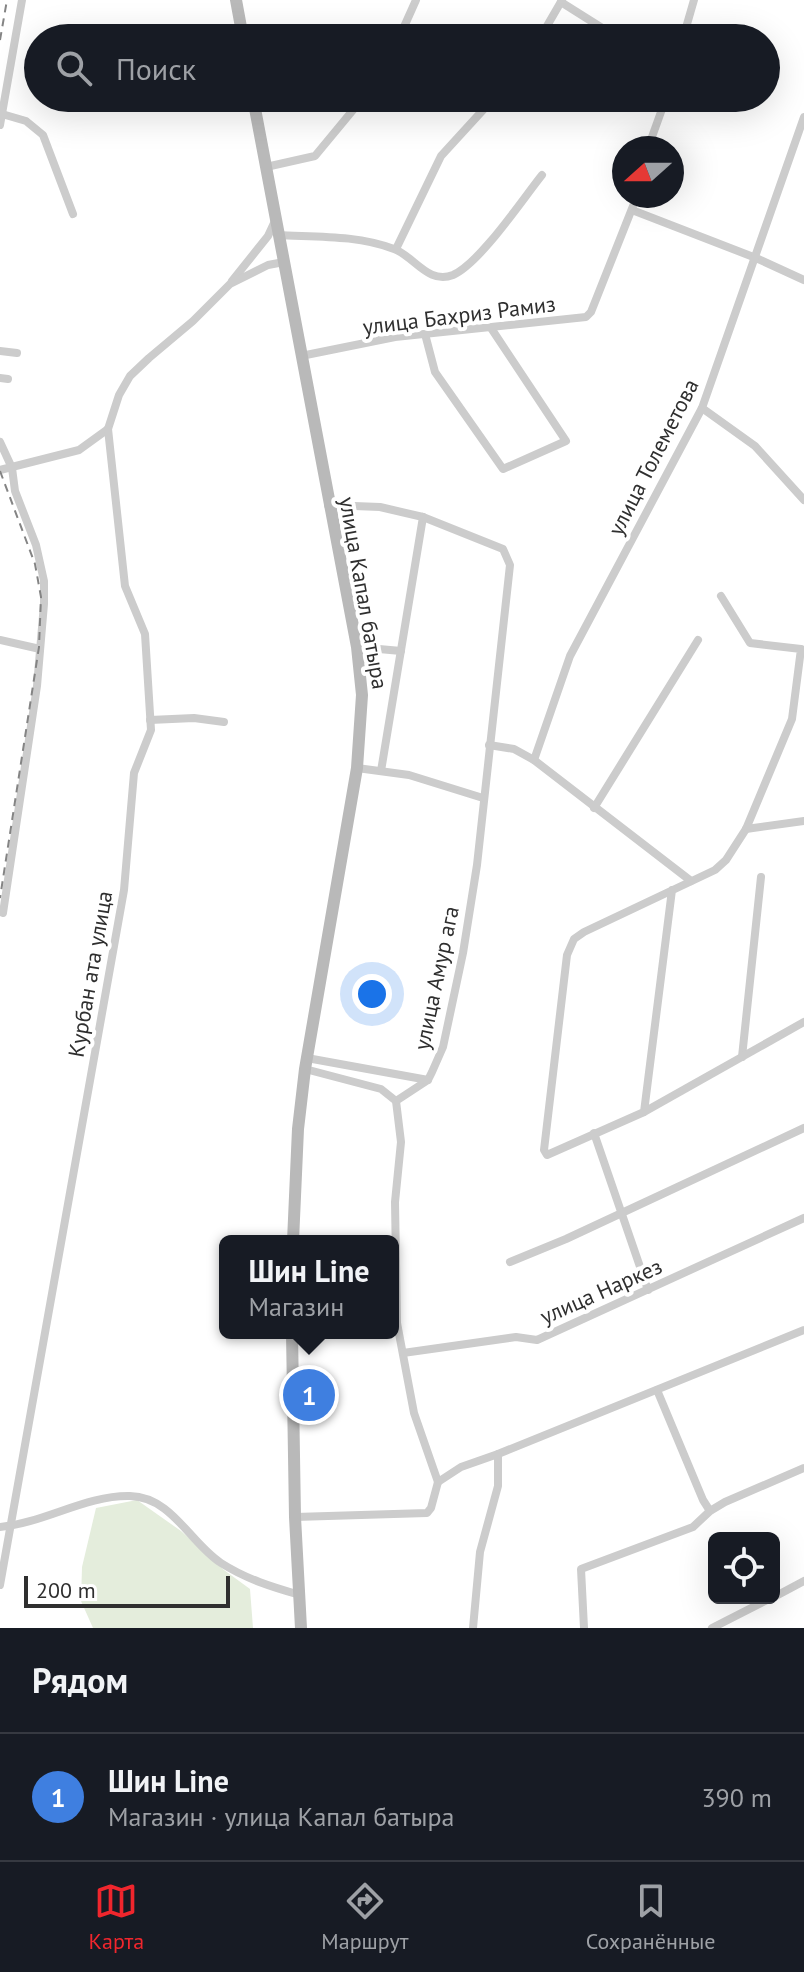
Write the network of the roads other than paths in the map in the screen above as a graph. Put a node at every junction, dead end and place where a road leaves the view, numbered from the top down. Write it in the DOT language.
graph roads {
  1 [pos="22,0"];
  2 [pos="236,0"];
  3 [pos="416,0"];
  4 [pos="694,0"];
  5 [pos="561,1"];
  6 [pos="240,24"];
  7 [pos="405,24"];
  8 [pos="548,24"];
  9 [pos="596,24"];
  10 [pos="687,24"];
  11 [pos="256,112"];
  12 [pos="351,112"];
  13 [pos="481,112"];
  14 [pos="661,112"];
  15 [pos="2,114"];
  16 [pos="804,117"];
  17 [pos="0,125"];
  18 [pos="652,136"];
  19 [pos="266,167"];
  20 [pos="542,175"];
  21 [pos="632,210"];
  22 [pos="73,214"];
  23 [pos="276,221"];
  24 [pos="278,235"];
  25 [pos="396,249"];
  26 [pos="756,258"];
  27 [pos="284,262"];
  28 [pos="804,280"];
  29 [pos="230,284"];
  30 [pos="491,328"];
  31 [pos="425,334"];
  32 [pos="0,351"];
  33 [pos="17,353"];
  34 [pos="301,356"];
  35 [pos="702,408"];
  36 [pos="108,429"];
  37 [pos="0,442"];
  38 [pos="12,468"];
  39 [pos="0,470"];
  40 [pos="804,500"];
  41 [pos="328,505"];
  42 [pos="423,517"];
  43 [pos="721,596"];
  44 [pos="0,640"];
  45 [pos="698,640"];
  46 [pos="357,647"];
  47 [pos="40,649"];
  48 [pos="401,651"];
  49 [pos="150,720"];
  50 [pos="224,722"];
  51 [pos="489,745"];
  52 [pos="534,760"];
  53 [pos="357,768"];
  54 [pos="381,771"];
  55 [pos="483,798"];
  56 [pos="594,808"];
  57 [pos="804,821"];
  58 [pos="746,829"];
  59 [pos="761,877"];
  60 [pos="691,881"];
  61 [pos="672,890"];
  62 [pos="3,913"];
  63 [pos="804,1022"];
  64 [pos="742,1057"];
  65 [pos="306,1063"];
  66 [pos="428,1080"];
  67 [pos="396,1101"];
  68 [pos="644,1112"];
  69 [pos="804,1128"];
  70 [pos="594,1133"];
  71 [pos="621,1213"];
  72 [pos="804,1218"];
  73 [pos="293,1235"];
  74 [pos="396,1235"];
  75 [pos="510,1262"];
  76 [pos="648,1290"];
  77 [pos="804,1330"];
  78 [pos="399,1333"];
  79 [pos="292,1339"];
  80 [pos="403,1353"];
  81 [pos="657,1390"];
  82 [pos="498,1454"];
  83 [pos="804,1468"];
  84 [pos="438,1482"];
  85 [pos="710,1511"];
  86 [pos="295,1517"];
  87 [pos="10,1526"];
  88 [pos="0,1527"];
  89 [pos="804,1581"];
  90 [pos="0,1585"];
  91 [pos="780,1593"];
  92 [pos="300,1595"];
  93 [pos="760,1604"];
  94 [pos="718,1627"];
  95 [pos="301,1628"];
  96 [pos="473,1628"];
  97 [pos="584,1628"];
  1 -- 15 [label="street"];
  2 -- 6 [label="main road"];
  3 -- 7 [label="street"];
  4 -- 10 [label="street"];
  5 -- 8 [label="street"];
  5 -- 9 [label="street"];
  11 -- 19 [label="main road, улица Капал батыра"];
  12 -- 19 [label="street"];
  13 -- 25 [label="street"];
  14 -- 18 [label="street"];
  15 -- 17 [label="street"];
  15 -- 22 [label="street"];
  16 -- 26 [label="street, улица Толеметова"];
  19 -- 23 [label="main road, улица Капал батыра"];
  20 -- 25 [label="street"];
  21 -- 26 [label="street"];
  21 -- 30 [label="street, улица Бахриз Рамиз"];
  23 -- 24 [label="main road, улица Капал батыра"];
  23 -- 29 [label="street"];
  24 -- 25 [label="street"];
  24 -- 27 [label="main road, улица Капал батыра"];
  26 -- 28 [label="street"];
  26 -- 35 [label="street, улица Толеметова"];
  27 -- 29 [label="street"];
  27 -- 34 [label="main road, улица Капал батыра"];
  29 -- 36 [label="street"];
  30 -- 31 [label="street, улица Бахриз Рамиз"];
  30 -- 31 [label="street"];
  31 -- 34 [label="street, улица Бахриз Рамиз"];
  32 -- 33 [label="street"];
  34 -- 41 [label="main road, улица Капал батыра"];
  35 -- 40 [label="street"];
  35 -- 52 [label="street, улица Толеметова"];
  36 -- 38 [label="street"];
  36 -- 49 [label="street, Курбан ата улица"];
  37 -- 38 [label="street"];
  38 -- 39 [label="street"];
  38 -- 47 [label="street"];
  41 -- 42 [label="street"];
  41 -- 46 [label="main road, улица Капал батыра"];
  42 -- 48 [label="street"];
  42 -- 51 [label="street, улица Амур ага"];
  43 -- 58 [label="street"];
  44 -- 47 [label="street"];
  45 -- 56 [label="street"];
  46 -- 48 [label="street"];
  46 -- 53 [label="main road, улица Капал батыра"];
  47 -- 62 [label="street"];
  48 -- 54 [label="street"];
  49 -- 50 [label="street"];
  49 -- 87 [label="street, Курбан ата улица"];
  51 -- 52 [label="street"];
  51 -- 55 [label="street, улица Амур ага"];
  52 -- 56 [label="street"];
  53 -- 54 [label="street"];
  53 -- 65 [label="main road, улица Капал батыра"];
  54 -- 55 [label="street"];
  55 -- 66 [label="street, улица Амур ага"];
  56 -- 60 [label="street"];
  57 -- 58 [label="street"];
  58 -- 60 [label="street"];
  59 -- 64 [label="street"];
  60 -- 61 [label="street"];
  61 -- 68 [label="street"];
  61 -- 70 [label="street"];
  63 -- 64 [label="street"];
  64 -- 68 [label="street"];
  65 -- 66 [label="street"];
  65 -- 67 [label="street"];
  65 -- 73 [label="main road, улица Капал батыра"];
  66 -- 67 [label="street, улица Амур ага"];
  67 -- 74 [label="street"];
  68 -- 70 [label="street"];
  69 -- 71 [label="street"];
  70 -- 71 [label="street"];
  71 -- 75 [label="street"];
  71 -- 76 [label="street"];
  72 -- 76 [label="street, улица Наркез"];
  76 -- 80 [label="street, улица Наркез"];
  77 -- 81 [label="street"];
  78 -- 80 [label="street"];
  79 -- 86 [label="main road"];
  80 -- 84 [label="street"];
  81 -- 82 [label="street"];
  81 -- 85 [label="street"];
  82 -- 84 [label="street"];
  82 -- 96 [label="street"];
  83 -- 85 [label="street"];
  84 -- 86 [label="street"];
  85 -- 97 [label="street"];
  86 -- 92 [label="main road"];
  87 -- 88 [label="street"];
  87 -- 90 [label="street, Курбан ата улица"];
  87 -- 92 [label="street"];
  89 -- 91 [label="street"];
  92 -- 95 [label="main road"];
  93 -- 94 [label="street"];
}
